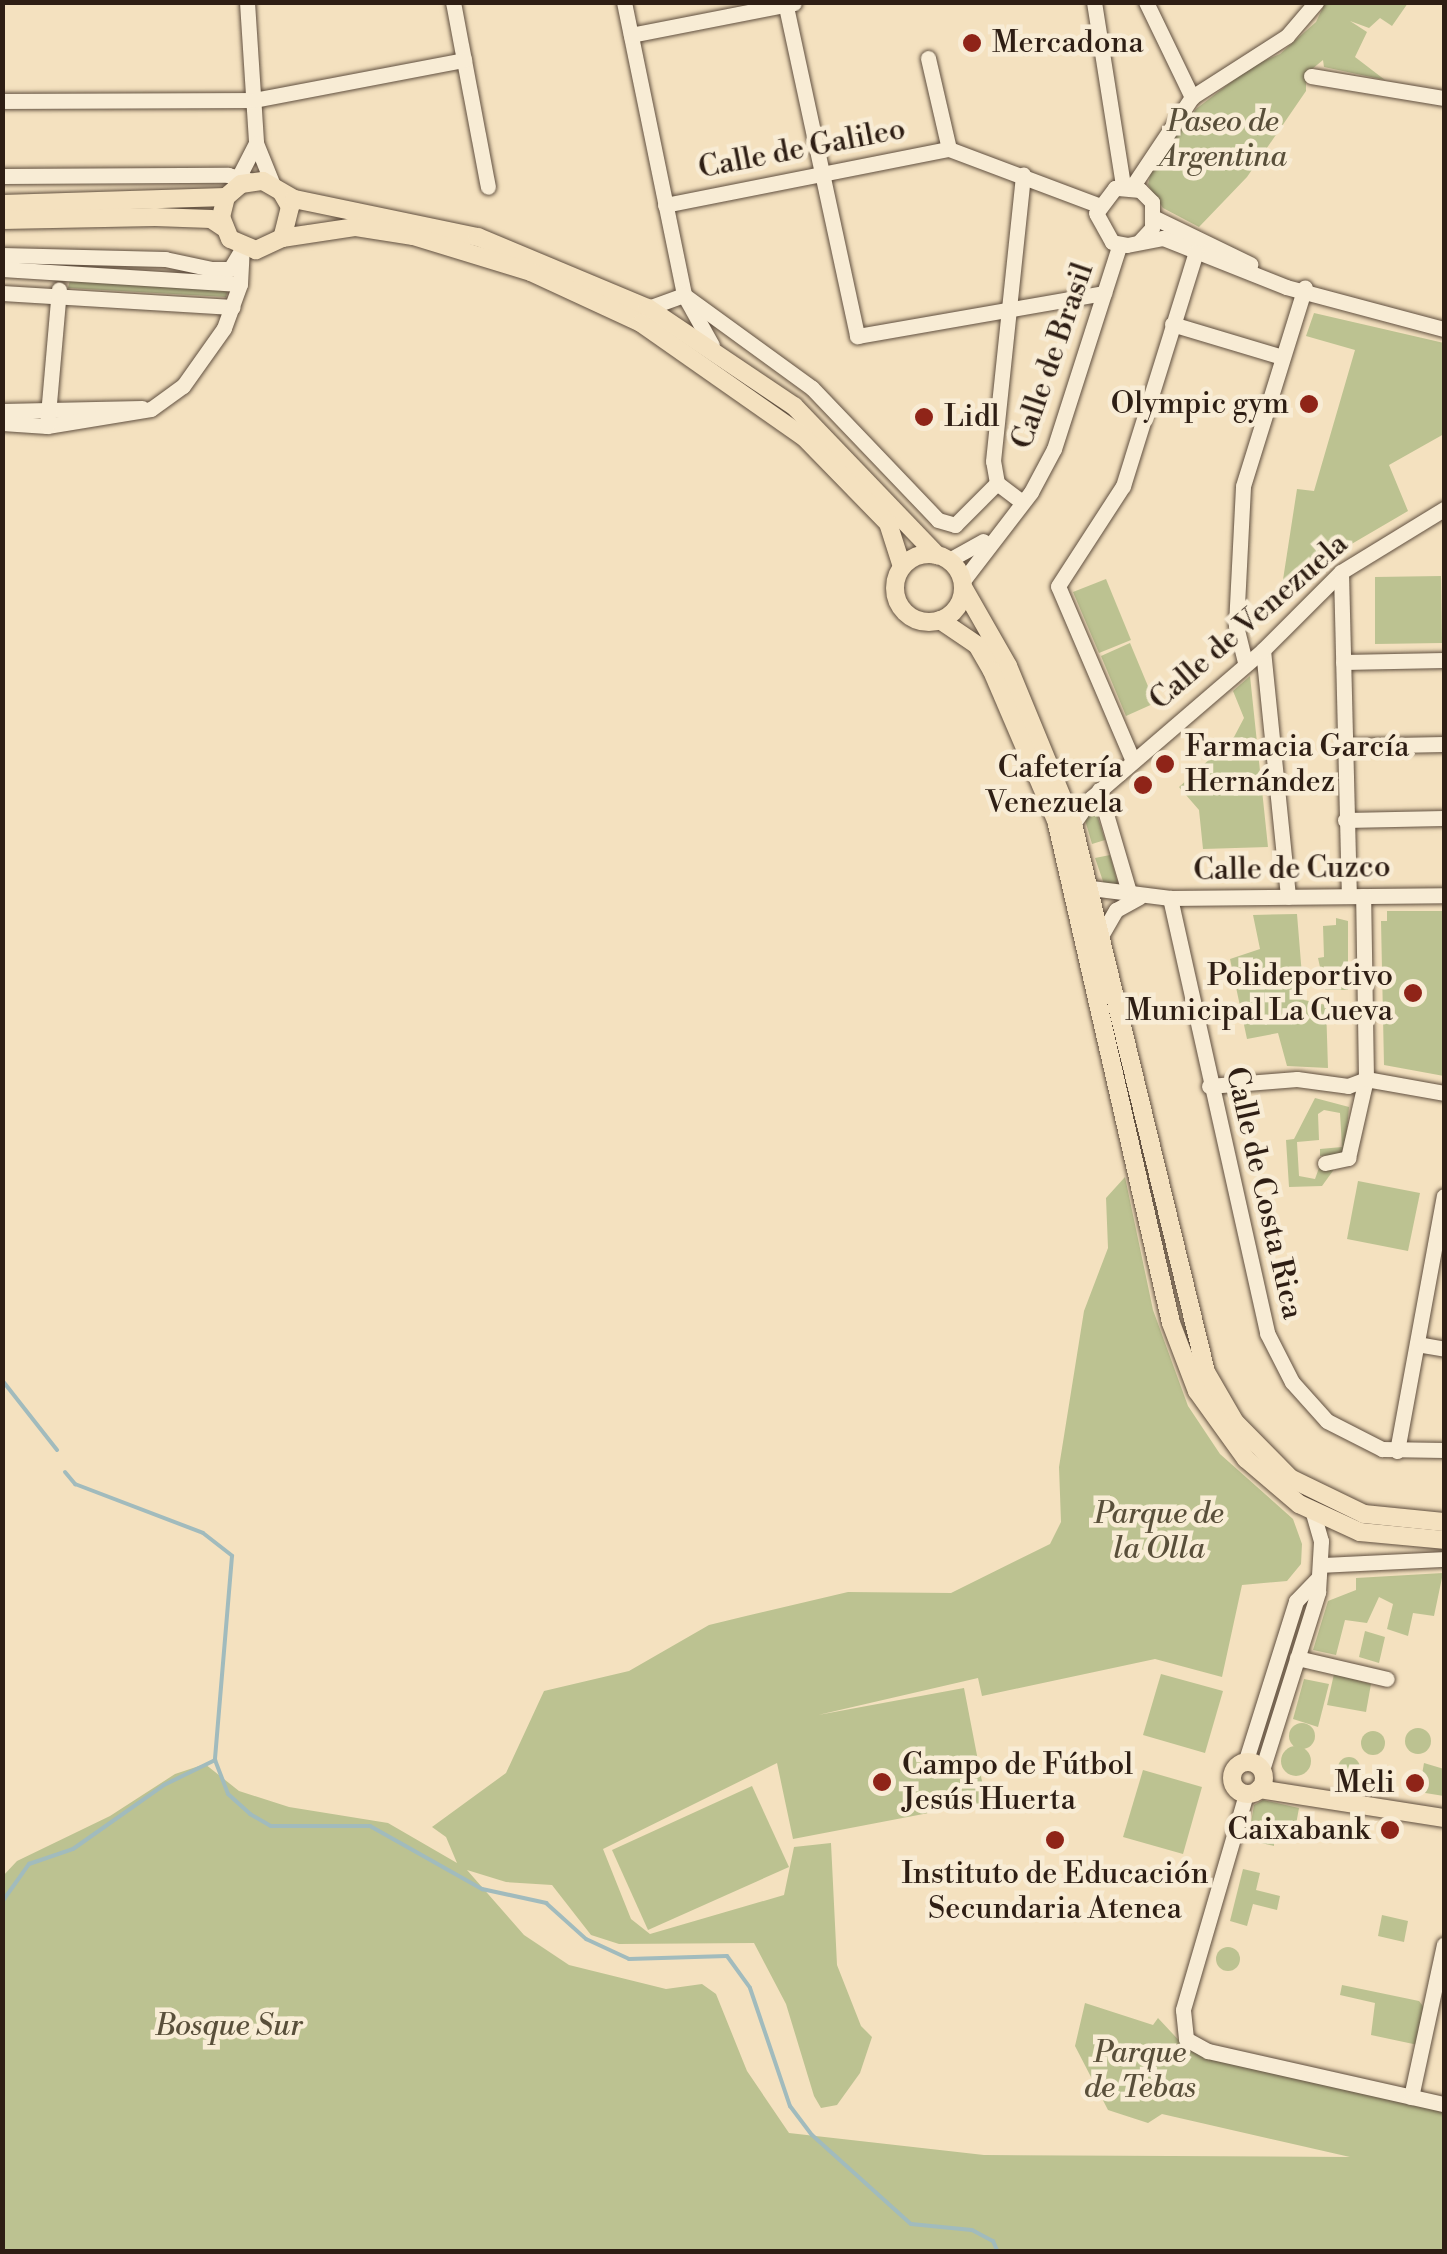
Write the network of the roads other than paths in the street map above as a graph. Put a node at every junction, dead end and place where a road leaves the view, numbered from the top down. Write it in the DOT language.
graph roads {
  1 [pos="247,2"];
  2 [pos="452,2"];
  3 [pos="624,2"];
  4 [pos="1094,2"];
  5 [pos="1146,2"];
  6 [pos="1316,2"];
  7 [pos="788,3"];
  8 [pos="631,36"];
  9 [pos="928,58"];
  10 [pos="464,60"];
  11 [pos="1310,76"];
  12 [pos="1192,97"];
  13 [pos="1444,98"];
  14 [pos="254,100"];
  15 [pos="2,101"];
  16 [pos="256,144"];
  17 [pos="949,148"];
  18 [pos="820,172"];
  19 [pos="1023,175"];
  20 [pos="2,176"];
  21 [pos="235,184"];
  22 [pos="1128,186"];
  23 [pos="488,187"];
  24 [pos="278,189"];
  25 [pos="2,204"];
  26 [pos="665,205"];
  27 [pos="1098,205"];
  28 [pos="1155,218"];
  29 [pos="2,220"];
  30 [pos="223,227"];
  31 [pos="282,238"];
  32 [pos="1139,242"];
  33 [pos="1120,244"];
  34 [pos="242,248"];
  35 [pos="1196,252"];
  36 [pos="2,255"];
  37 [pos="61,264"];
  38 [pos="2,268"];
  39 [pos="240,284"];
  40 [pos="1305,288"];
  41 [pos="2,292"];
  42 [pos="1104,293"];
  43 [pos="58,296"];
  44 [pos="684,296"];
  45 [pos="233,307"];
  46 [pos="648,308"];
  47 [pos="1005,311"];
  48 [pos="1172,324"];
  49 [pos="1444,327"];
  50 [pos="712,345"];
  51 [pos="1282,357"];
  52 [pos="2,411"];
  53 [pos="48,419"];
  54 [pos="2,424"];
  55 [pos="997,483"];
  56 [pos="1022,502"];
  57 [pos="1444,509"];
  58 [pos="998,530"];
  59 [pos="943,557"];
  60 [pos="902,566"];
  61 [pos="1341,572"];
  62 [pos="962,585"];
  63 [pos="940,620"];
  64 [pos="1263,650"];
  65 [pos="1444,660"];
  66 [pos="1245,662"];
  67 [pos="1343,662"];
  68 [pos="1444,744"];
  69 [pos="1344,746"];
  70 [pos="1133,760"];
  71 [pos="1057,781"];
  72 [pos="1099,790"];
  73 [pos="1444,818"];
  74 [pos="1346,820"];
  75 [pos="1073,824"];
  76 [pos="1091,888"];
  77 [pos="1444,895"];
  78 [pos="1135,896"];
  79 [pos="1288,896"];
  80 [pos="1356,896"];
  81 [pos="1170,898"];
  82 [pos="1102,934"];
  83 [pos="1366,1079"];
  84 [pos="1210,1086"];
  85 [pos="1444,1092"];
  86 [pos="1325,1163"];
  87 [pos="1444,1196"];
  88 [pos="1443,1216"];
  89 [pos="1436,1282"];
  90 [pos="1417,1344"];
  91 [pos="1444,1349"];
  92 [pos="1444,1450"];
  93 [pos="1397,1451"];
  94 [pos="1313,1512"];
  95 [pos="1444,1522"];
  96 [pos="1444,1540"];
  97 [pos="1444,1559"];
  98 [pos="1319,1571"];
  99 [pos="1298,1658"];
  100 [pos="1387,1679"];
  101 [pos="1255,1778"];
  102 [pos="1444,1806"];
  103 [pos="1444,1818"];
  104 [pos="1444,1945"];
  105 [pos="1411,2097"];
  106 [pos="1444,2104"];
  1 -- 14 [label="street"];
  2 -- 10 [label="street"];
  3 -- 8 [label="street"];
  4 -- 22 [label="street"];
  5 -- 12 [label="street"];
  6 -- 12 [label="street"];
  7 -- 8 [label="street"];
  7 -- 18 [label="street"];
  8 -- 26 [label="street"];
  9 -- 17 [label="street, Calle de Galileo"];
  10 -- 14 [label="street"];
  10 -- 23 [label="street"];
  11 -- 13 [label="street"];
  12 -- 22 [label="street"];
  14 -- 15 [label="street"];
  14 -- 16 [label="street"];
  16 -- 21 [label="street"];
  16 -- 24 [label="street"];
  17 -- 18 [label="street, Calle de Galileo"];
  17 -- 19 [label="street, Calle de Galileo"];
  18 -- 26 [label="street, Calle de Galileo"];
  18 -- 47 [label="street"];
  19 -- 27 [label="street, Calle de Galileo"];
  19 -- 47 [label="street"];
  20 -- 21 [label="street"];
  21 -- 24 [label="main road"];
  21 -- 25 [label="main road"];
  21 -- 30 [label="main road"];
  22 -- 27 [label="street"];
  22 -- 28 [label="street"];
  24 -- 31 [label="main road"];
  24 -- 46 [label="main road"];
  26 -- 44 [label="street"];
  27 -- 33 [label="street"];
  28 -- 32 [label="street"];
  28 -- 40 [label="street"];
  29 -- 30 [label="main road"];
  30 -- 34 [label="main road"];
  31 -- 34 [label="main road"];
  31 -- 60 [label="main road"];
  32 -- 33 [label="street"];
  32 -- 35 [label="street"];
  33 -- 42 [label="street, Calle de Brasil"];
  34 -- 37 [label="street"];
  34 -- 39 [label="street"];
  35 -- 40 [label="street"];
  35 -- 48 [label="street"];
  36 -- 37 [label="street"];
  37 -- 38 [label="street"];
  37 -- 39 [label="street"];
  37 -- 43 [label="street"];
  39 -- 45 [label="street"];
  40 -- 49 [label="street"];
  40 -- 51 [label="street"];
  41 -- 43 [label="street"];
  42 -- 47 [label="street"];
  42 -- 56 [label="street, Calle de Brasil"];
  43 -- 45 [label="street"];
  43 -- 53 [label="street"];
  44 -- 46 [label="street"];
  44 -- 50 [label="street"];
  44 -- 55 [label="street"];
  45 -- 53 [label="street"];
  46 -- 50 [label="main road"];
  47 -- 55 [label="street"];
  48 -- 51 [label="street"];
  48 -- 70 [label="street"];
  50 -- 59 [label="main road"];
  51 -- 66 [label="street"];
  52 -- 53 [label="street"];
  53 -- 54 [label="street"];
  55 -- 56 [label="street"];
  56 -- 58 [label="street, Calle de Brasil"];
  57 -- 61 [label="street, Calle de Venezuela"];
  58 -- 59 [label="street, Calle de Brasil"];
  58 -- 62 [label="street, Calle de Brasil"];
  59 -- 60 [label="main road"];
  59 -- 62 [label="main road"];
  60 -- 63 [label="main road"];
  61 -- 64 [label="street, Calle de Venezuela"];
  61 -- 67 [label="street"];
  62 -- 63 [label="main road"];
  62 -- 71 [label="main road"];
  63 -- 94 [label="main road"];
  64 -- 66 [label="street, Calle de Venezuela"];
  64 -- 79 [label="street"];
  65 -- 67 [label="street"];
  66 -- 70 [label="street, Calle de Venezuela"];
  67 -- 69 [label="street"];
  68 -- 69 [label="street"];
  69 -- 74 [label="street"];
  70 -- 72 [label="street, Calle de Venezuela"];
  71 -- 72 [label="street"];
  71 -- 75 [label="main road"];
  72 -- 75 [label="street, Calle de Venezuela"];
  72 -- 78 [label="street"];
  73 -- 74 [label="street"];
  74 -- 80 [label="street"];
  75 -- 76 [label="main road"];
  76 -- 78 [label="street, Calle de Cuzco"];
  76 -- 82 [label="main road"];
  77 -- 80 [label="street, Calle de Cuzco"];
  78 -- 81 [label="street, Calle de Cuzco"];
  78 -- 82 [label="street"];
  79 -- 80 [label="street, Calle de Cuzco"];
  79 -- 81 [label="street, Calle de Cuzco"];
  80 -- 83 [label="street"];
  81 -- 84 [label="street, Calle de Costa Rica"];
  82 -- 95 [label="main road"];
  83 -- 84 [label="street"];
  83 -- 85 [label="street"];
  83 -- 86 [label="street"];
  84 -- 93 [label="street, Calle de Costa Rica"];
  87 -- 88 [label="street"];
  88 -- 89 [label="street"];
  89 -- 90 [label="street"];
  90 -- 91 [label="street"];
  90 -- 93 [label="street"];
  92 -- 93 [label="street, Calle de Costa Rica"];
  94 -- 96 [label="main road"];
  94 -- 98 [label="street"];
  97 -- 98 [label="street"];
  98 -- 99 [label="street"];
  98 -- 101 [label="street"];
  99 -- 100 [label="street"];
  99 -- 101 [label="street"];
  101 -- 102 [label="main road"];
  101 -- 103 [label="main road"];
  101 -- 105 [label="street"];
  104 -- 105 [label="street"];
  105 -- 106 [label="street"];
}
